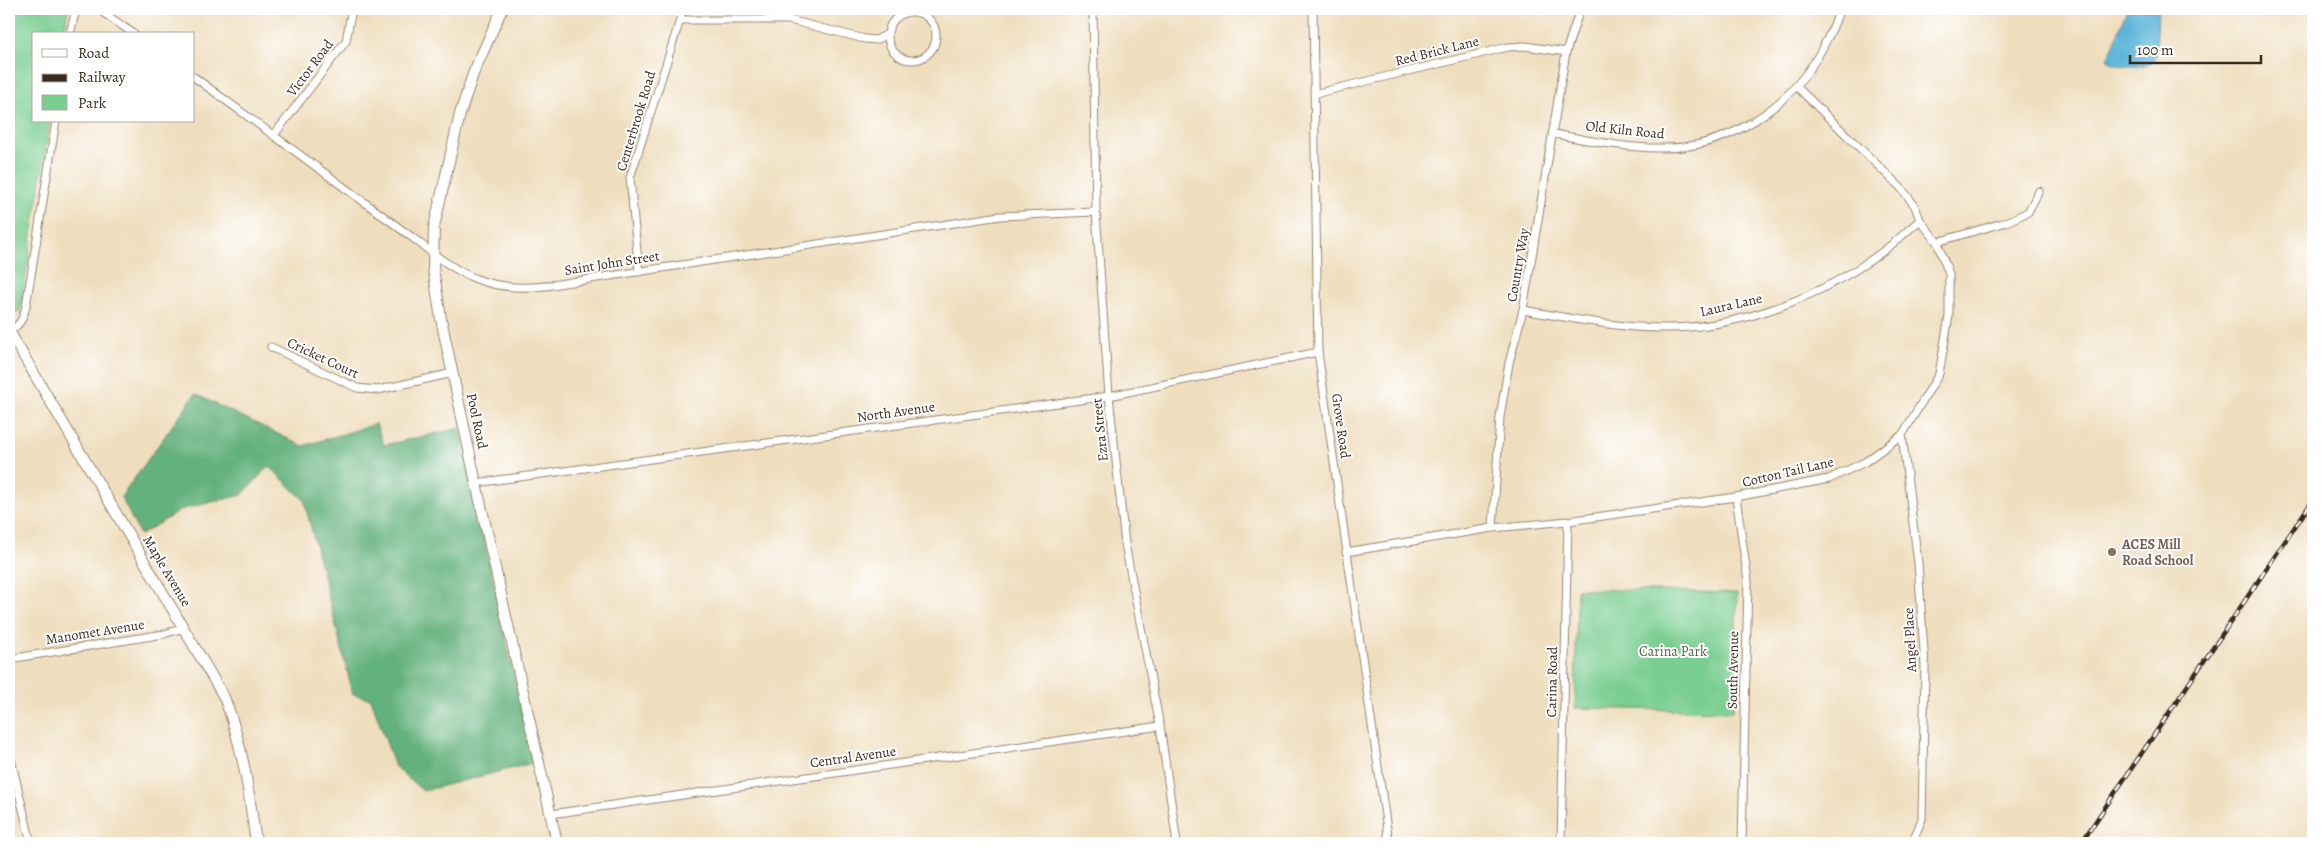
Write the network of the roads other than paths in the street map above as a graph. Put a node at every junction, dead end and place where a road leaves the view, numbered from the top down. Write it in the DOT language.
graph roads {
  1 [pos="76,9"];
  2 [pos="98,9"];
  3 [pos="352,9"];
  4 [pos="502,9"];
  5 [pos="682,9"];
  6 [pos="1093,9"];
  7 [pos="1313,9"];
  8 [pos="1580,9"];
  9 [pos="1839,9"];
  10 [pos="680,20"];
  11 [pos="70,32"];
  12 [pos="131,32"];
  13 [pos="888,34"];
  14 [pos="1566,52"];
  15 [pos="195,78"];
  16 [pos="1797,87"];
  17 [pos="1314,94"];
  18 [pos="56,122"];
  19 [pos="1554,134"];
  20 [pos="274,135"];
  21 [pos="2039,191"];
  22 [pos="1096,212"];
  23 [pos="1920,220"];
  24 [pos="1937,242"];
  25 [pos="432,254"];
  26 [pos="639,272"];
  27 [pos="1523,310"];
  28 [pos="9,331"];
  29 [pos="271,347"];
  30 [pos="1318,352"];
  31 [pos="453,373"];
  32 [pos="1109,396"];
  33 [pos="1902,435"];
  34 [pos="476,483"];
  35 [pos="1736,497"];
  36 [pos="1568,521"];
  37 [pos="1493,528"];
  38 [pos="1346,552"];
  39 [pos="184,628"];
  40 [pos="9,658"];
  41 [pos="1160,726"];
  42 [pos="9,751"];
  43 [pos="550,814"];
  44 [pos="31,843"];
  45 [pos="256,843"];
  46 [pos="557,843"];
  47 [pos="1177,843"];
  48 [pos="1389,843"];
  49 [pos="1561,843"];
  50 [pos="1742,843"];
  51 [pos="1912,843"];
  1 -- 11 [label="street"];
  2 -- 12 [label="street"];
  3 -- 20 [label="street, Victor Road"];
  4 -- 25 [label="street, Pool Road"];
  5 -- 10 [label="street, Centerbrook Road"];
  6 -- 22 [label="street, Ezra Street"];
  7 -- 17 [label="street, Grove Road"];
  8 -- 14 [label="street, Country Way"];
  9 -- 16 [label="street, Old Kiln Road"];
  10 -- 13 [label="street"];
  10 -- 26 [label="street, Centerbrook Road"];
  13 -- 13 [label="street"];
  14 -- 17 [label="street, Red Brick Lane"];
  14 -- 19 [label="street, Country Way"];
  15 -- 20 [label="street, Saint John Street"];
  16 -- 19 [label="street, Old Kiln Road"];
  16 -- 23 [label="street, Cotton Tail Lane"];
  17 -- 30 [label="street, Grove Road"];
  18 -- 28 [label="street"];
  19 -- 27 [label="street, Country Way"];
  20 -- 25 [label="street, Saint John Street"];
  21 -- 24 [label="street"];
  22 -- 26 [label="street, Saint John Street"];
  22 -- 32 [label="street, Ezra Street"];
  23 -- 24 [label="street, Cotton Tail Lane"];
  23 -- 27 [label="street, Laura Lane"];
  24 -- 33 [label="street, Cotton Tail Lane"];
  25 -- 26 [label="street, Saint John Street"];
  25 -- 31 [label="street, Pool Road"];
  27 -- 37 [label="street, Country Way"];
  28 -- 39 [label="street, Maple Avenue"];
  29 -- 31 [label="street, Cricket Court"];
  30 -- 32 [label="street, North Avenue"];
  30 -- 38 [label="street, Grove Road"];
  31 -- 34 [label="street, Pool Road"];
  32 -- 34 [label="street, North Avenue"];
  32 -- 41 [label="street, Ezra Street"];
  33 -- 35 [label="street, Cotton Tail Lane"];
  33 -- 51 [label="street, Angel Place"];
  34 -- 43 [label="street, Pool Road"];
  35 -- 36 [label="street, Cotton Tail Lane"];
  35 -- 50 [label="street, South Avenue"];
  36 -- 37 [label="street, Cotton Tail Lane"];
  36 -- 49 [label="street, Carina Road"];
  37 -- 38 [label="street, Cotton Tail Lane"];
  38 -- 48 [label="street, Grove Road"];
  39 -- 40 [label="street, Manomet Avenue"];
  39 -- 45 [label="street, Maple Avenue"];
  41 -- 43 [label="street, Central Avenue"];
  41 -- 47 [label="street, Ezra Street"];
  42 -- 44 [label="street"];
  43 -- 46 [label="street, Pool Road"];
}
